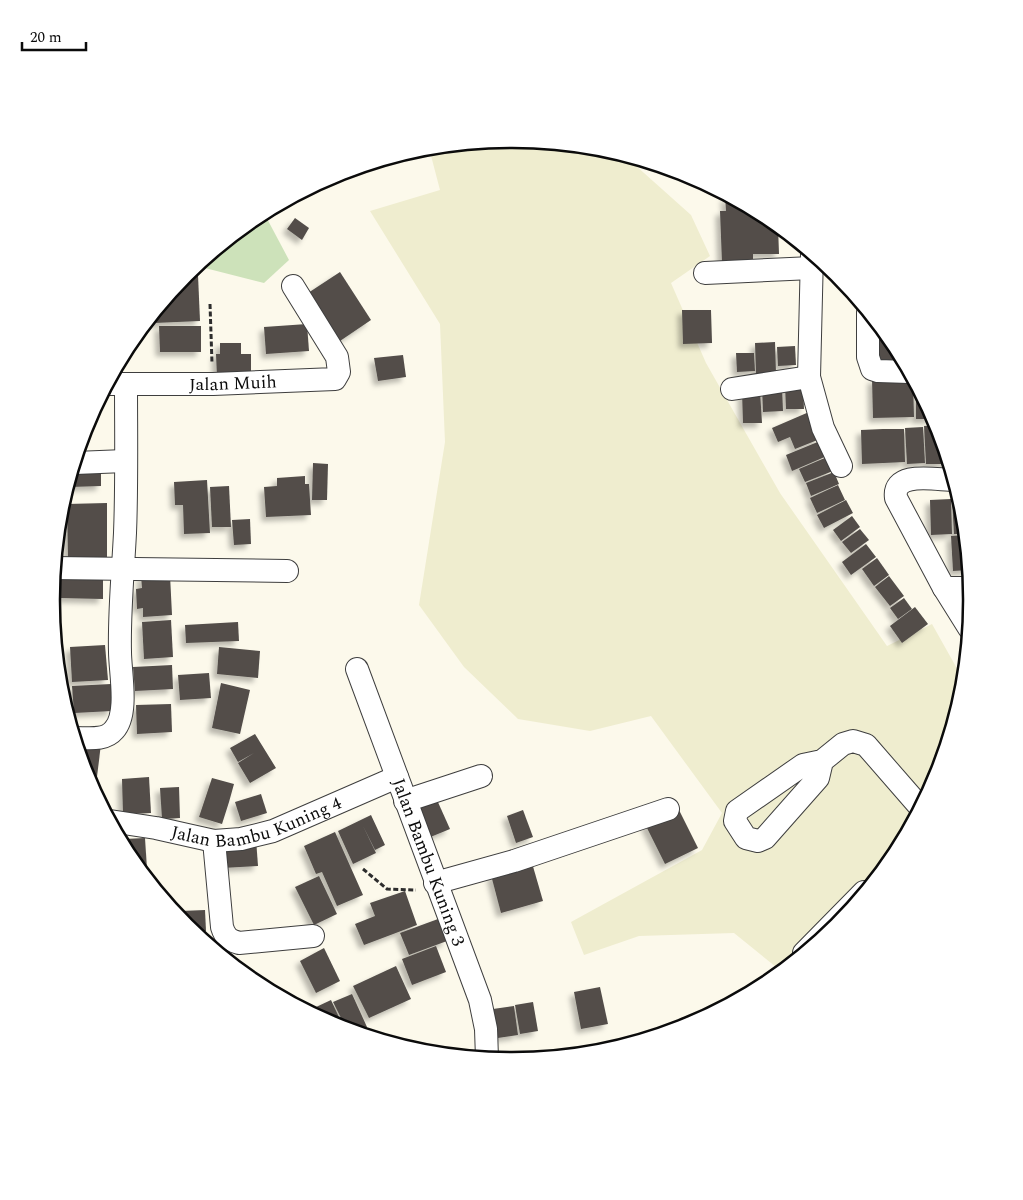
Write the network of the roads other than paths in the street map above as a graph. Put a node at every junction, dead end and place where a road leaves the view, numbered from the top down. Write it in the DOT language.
graph roads {
  1 [pos="809,261"];
  2 [pos="812,264"];
  3 [pos="705,273"];
  4 [pos="293,286"];
  5 [pos="868,323"];
  6 [pos="902,372"];
  7 [pos="809,377"];
  8 [pos="117,384"];
  9 [pos="732,389"];
  10 [pos="126,462"];
  11 [pos="81,463"];
  12 [pos="841,466"];
  13 [pos="947,480"];
  14 [pos="122,567"];
  15 [pos="61,568"];
  16 [pos="286,571"];
  17 [pos="944,588"];
  18 [pos="963,588"];
  19 [pos="962,617"];
  20 [pos="357,669"];
  21 [pos="82,738"];
  22 [pos="822,761"];
  23 [pos="481,776"];
  24 [pos="397,777"];
  25 [pos="406,801"];
  26 [pos="915,802"];
  27 [pos="668,809"];
  28 [pos="118,822"];
  29 [pos="214,840"];
  30 [pos="435,882"];
  31 [pos="313,936"];
  32 [pos="487,1051"];
  1 -- 3 [label="street"];
  2 -- 7 [label="street"];
  4 -- 8 [label="street, Jalan Muih"];
  5 -- 6 [label="street"];
  7 -- 9 [label="street"];
  7 -- 12 [label="street"];
  8 -- 10 [label="street"];
  10 -- 11 [label="street"];
  10 -- 14 [label="street"];
  13 -- 17 [label="street"];
  14 -- 15 [label="street"];
  14 -- 16 [label="street"];
  14 -- 21 [label="street"];
  17 -- 18 [label="street"];
  17 -- 19 [label="street"];
  20 -- 24 [label="street, Jalan Bambu Kuning 3"];
  22 -- 26 [label="street"];
  23 -- 25 [label="street"];
  24 -- 25 [label="street, Jalan Bambu Kuning 3"];
  24 -- 29 [label="street, Jalan Bambu Kuning 4"];
  25 -- 30 [label="street, Jalan Bambu Kuning 3"];
  27 -- 30 [label="street"];
  28 -- 29 [label="street, Jalan Bambu Kuning 4"];
  29 -- 31 [label="street"];
  30 -- 32 [label="street, Jalan Bambu Kuning 3"];
}
